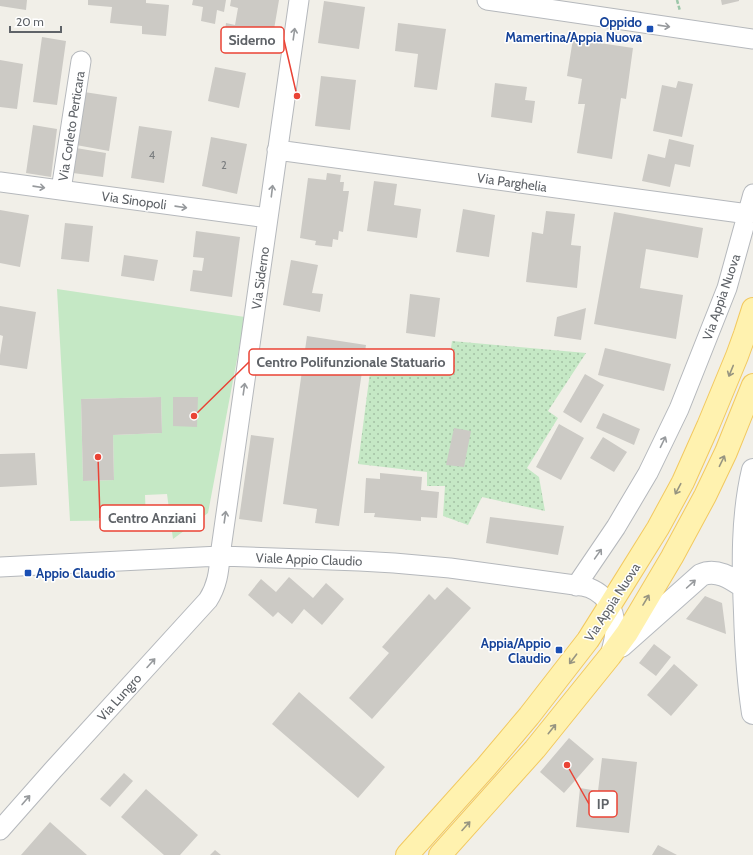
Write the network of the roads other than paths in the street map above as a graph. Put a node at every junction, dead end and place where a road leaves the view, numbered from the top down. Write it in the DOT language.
graph roads {
  1 [pos="299,0"];
  2 [pos="487,0"];
  3 [pos="753,39"];
  4 [pos="80,61"];
  5 [pos="277,150"];
  6 [pos="0,182"];
  7 [pos="61,190"];
  8 [pos="753,194"];
  9 [pos="748,214"];
  10 [pos="268,218"];
  11 [pos="753,309"];
  12 [pos="749,339"];
  13 [pos="753,385"];
  14 [pos="753,470"];
  15 [pos="220,556"];
  16 [pos="0,567"];
  17 [pos="576,586"];
  18 [pos="744,587"];
  19 [pos="610,605"];
  20 [pos="610,656"];
  21 [pos="753,713"];
  22 [pos="0,830"];
  23 [pos="407,855"];
  24 [pos="440,855"];
  5 -- 1 [label="street, Via Siderno, one-way"];
  2 -- 3 [label="street, one-way"];
  4 -- 7 [label="street, Via Corleto Perticara"];
  5 -- 9 [label="street, Via Parghelia"];
  10 -- 5 [label="street, Via Siderno, one-way"];
  6 -- 7 [label="street, Via Sinopoli, one-way"];
  7 -- 10 [label="street, Via Sinopoli, one-way"];
  8 -- 9 [label="street, Via Appia Nuova"];
  17 -- 9 [label="street, Via Appia Nuova, one-way"];
  15 -- 10 [label="street, Via Siderno, one-way"];
  11 -- 12 [label="main road, Via Appia Nuova"];
  12 -- 19 [label="main road, Via Appia Nuova, one-way"];
  20 -- 13 [label="main road, Via Appia Nuova, one-way"];
  14 -- 18 [label="main road"];
  15 -- 16 [label="street, Viale Appio Claudio"];
  15 -- 17 [label="street, Viale Appio Claudio"];
  22 -- 15 [label="street, Via Lungro, one-way"];
  17 -- 19 [label="street, Viale Appio Claudio"];
  20 -- 18 [label="main road, one-way"];
  18 -- 21 [label="main road"];
  19 -- 20 [label="street"];
  19 -- 23 [label="main road, Via Appia Nuova, one-way"];
  24 -- 20 [label="main road, Via Appia Nuova, one-way"];
}
